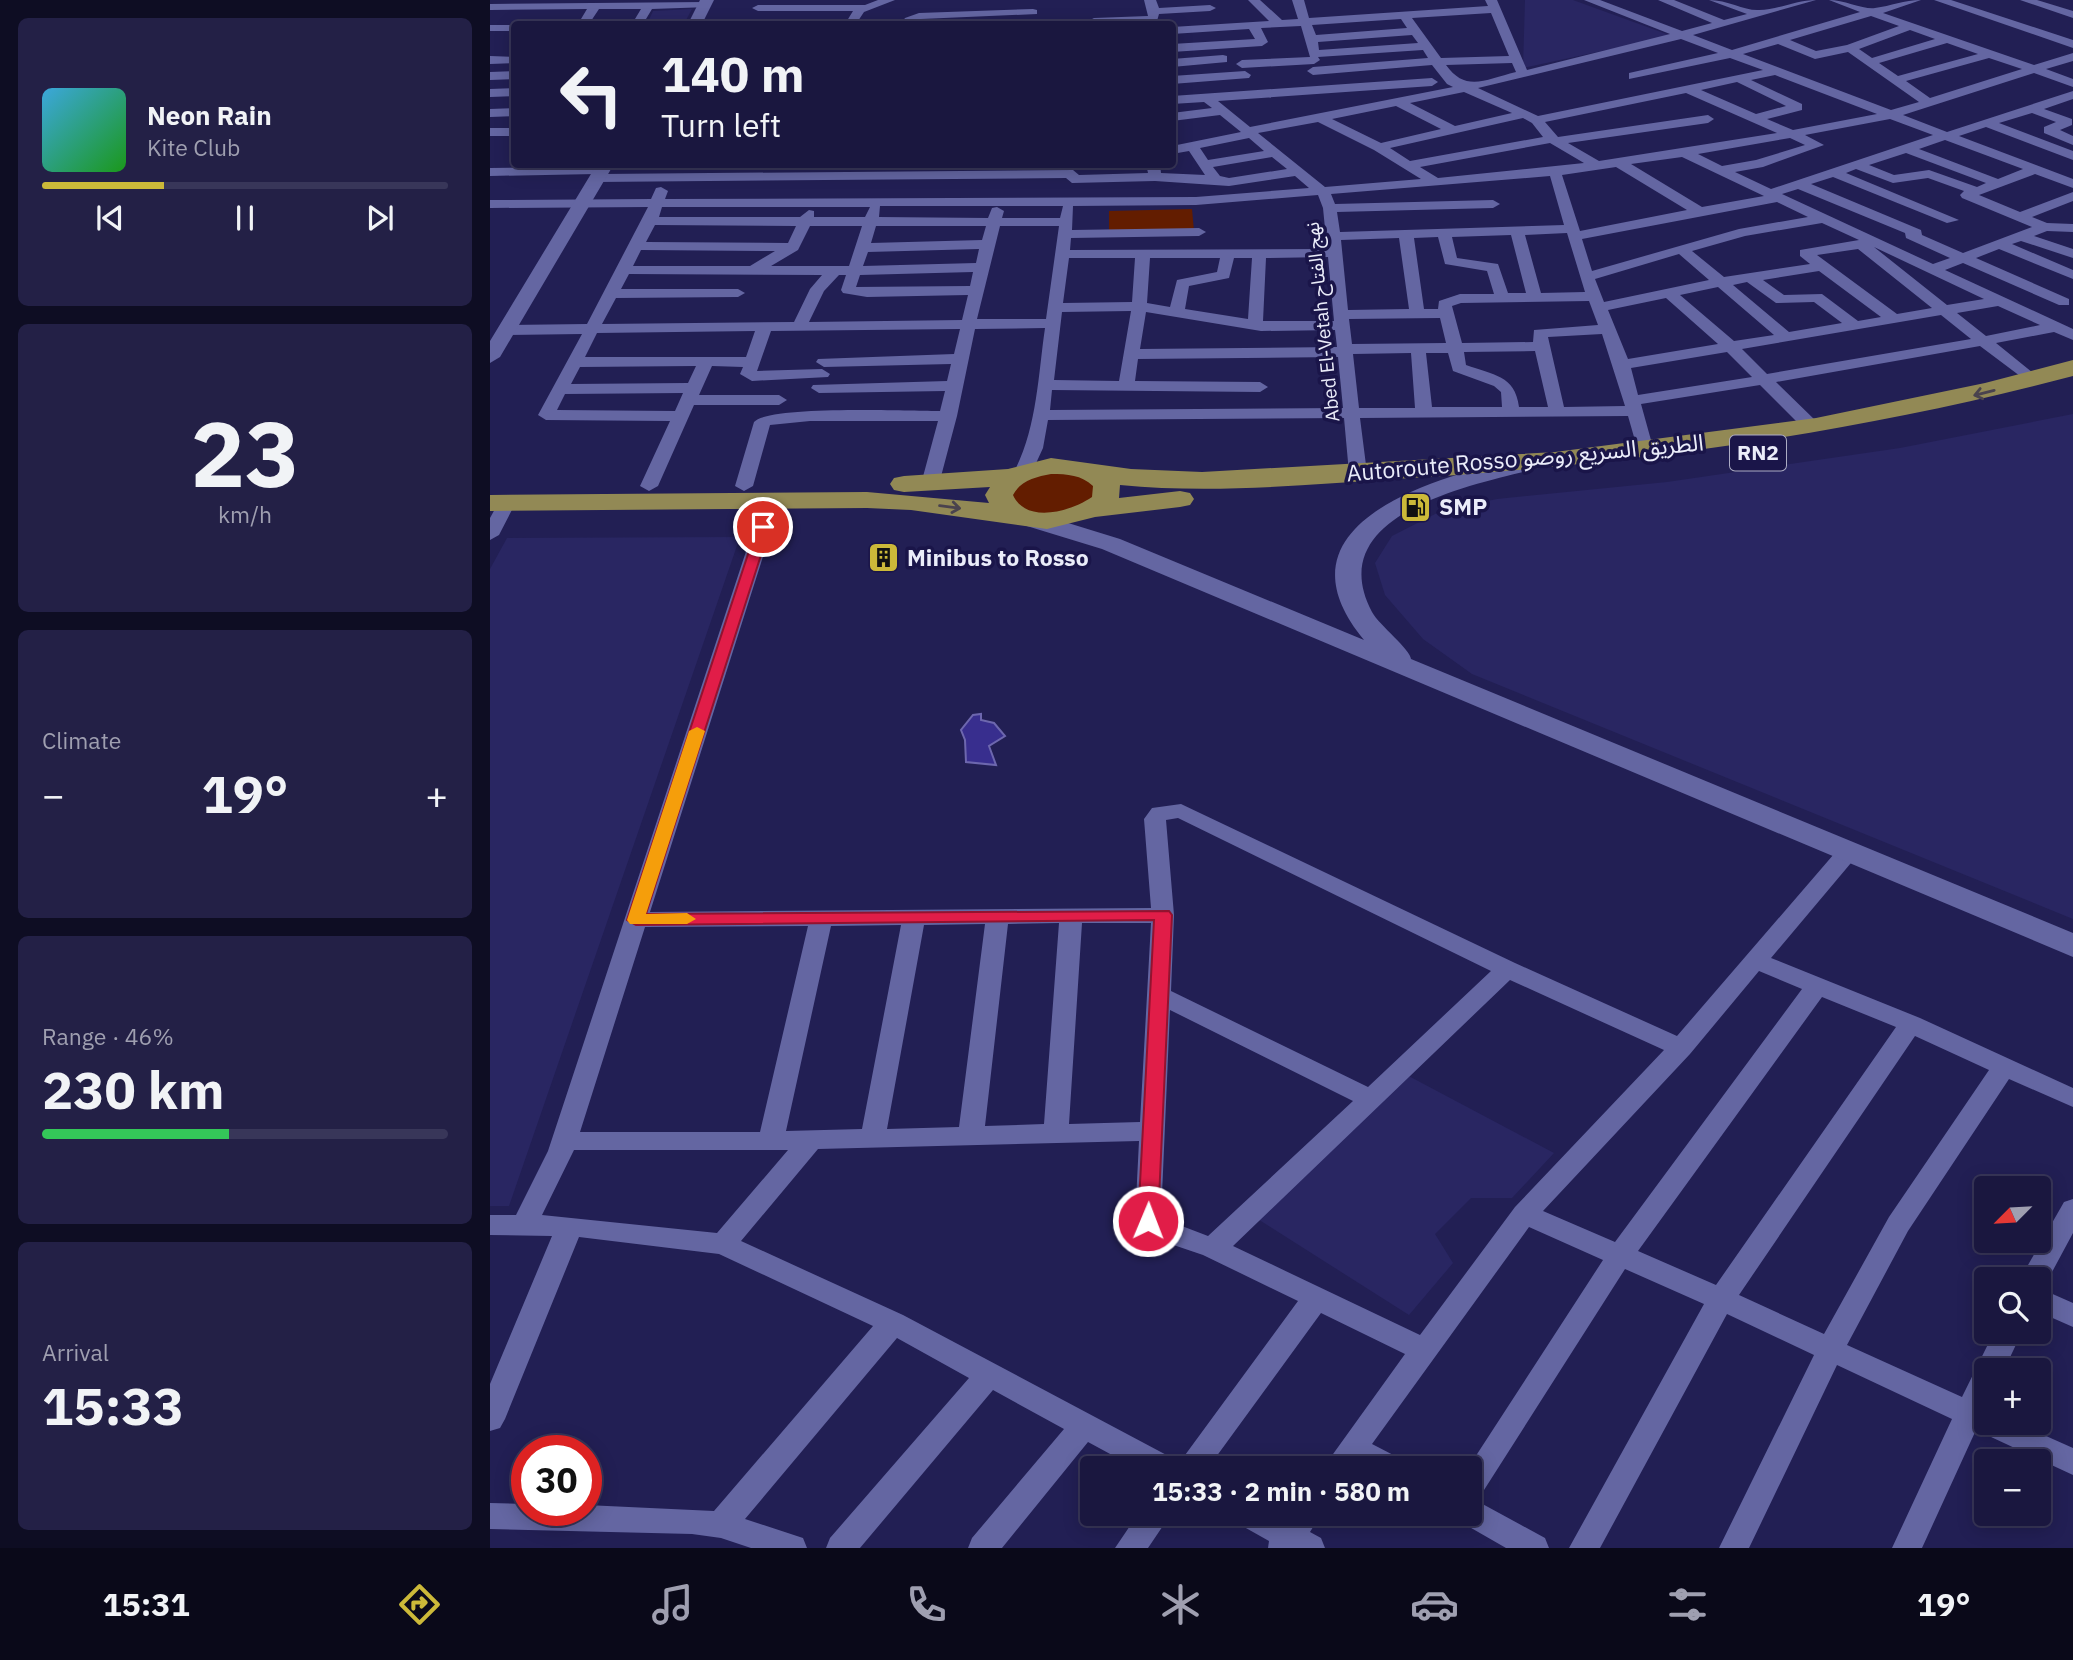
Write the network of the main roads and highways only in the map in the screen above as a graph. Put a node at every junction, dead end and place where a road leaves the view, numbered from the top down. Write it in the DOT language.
graph roads {
  1 [pos="2073,368"];
  2 [pos="2073,390"];
  3 [pos="1534,462"];
  4 [pos="1024,466"];
  5 [pos="1095,474"];
  6 [pos="1439,487"];
  7 [pos="496,498"];
  8 [pos="1094,510"];
  9 [pos="1022,517"];
  10 [pos="1111,544"];
  11 [pos="1422,674"];
  12 [pos="2073,946"];
  1 -- 3 [label="highway, Autoroute Rosso الطريق السريع روصو / RN2, one-way"];
  2 -- 6 [label="highway, Autoroute Rosso الطريق السريع روصو / RN2"];
  3 -- 5 [label="highway, Autoroute Rosso الطريق السريع روصو / RN2"];
  3 -- 6 [label="main road"];
  4 -- 5 [label="highway, Autoroute Rosso الطريق السريع روصو"];
  4 -- 7 [label="highway"];
  4 -- 9 [label="highway"];
  5 -- 8 [label="highway"];
  6 -- 8 [label="highway, Autoroute Rosso الطريق السريع روصو / RN2"];
  6 -- 11 [label="main road"];
  7 -- 9 [label="highway, one-way"];
  8 -- 9 [label="highway, Autoroute Rosso الطريق السريع روصو"];
  8 -- 10 [label="main road"];
  9 -- 10 [label="main road"];
  10 -- 11 [label="main road"];
  11 -- 12 [label="main road"];
}
